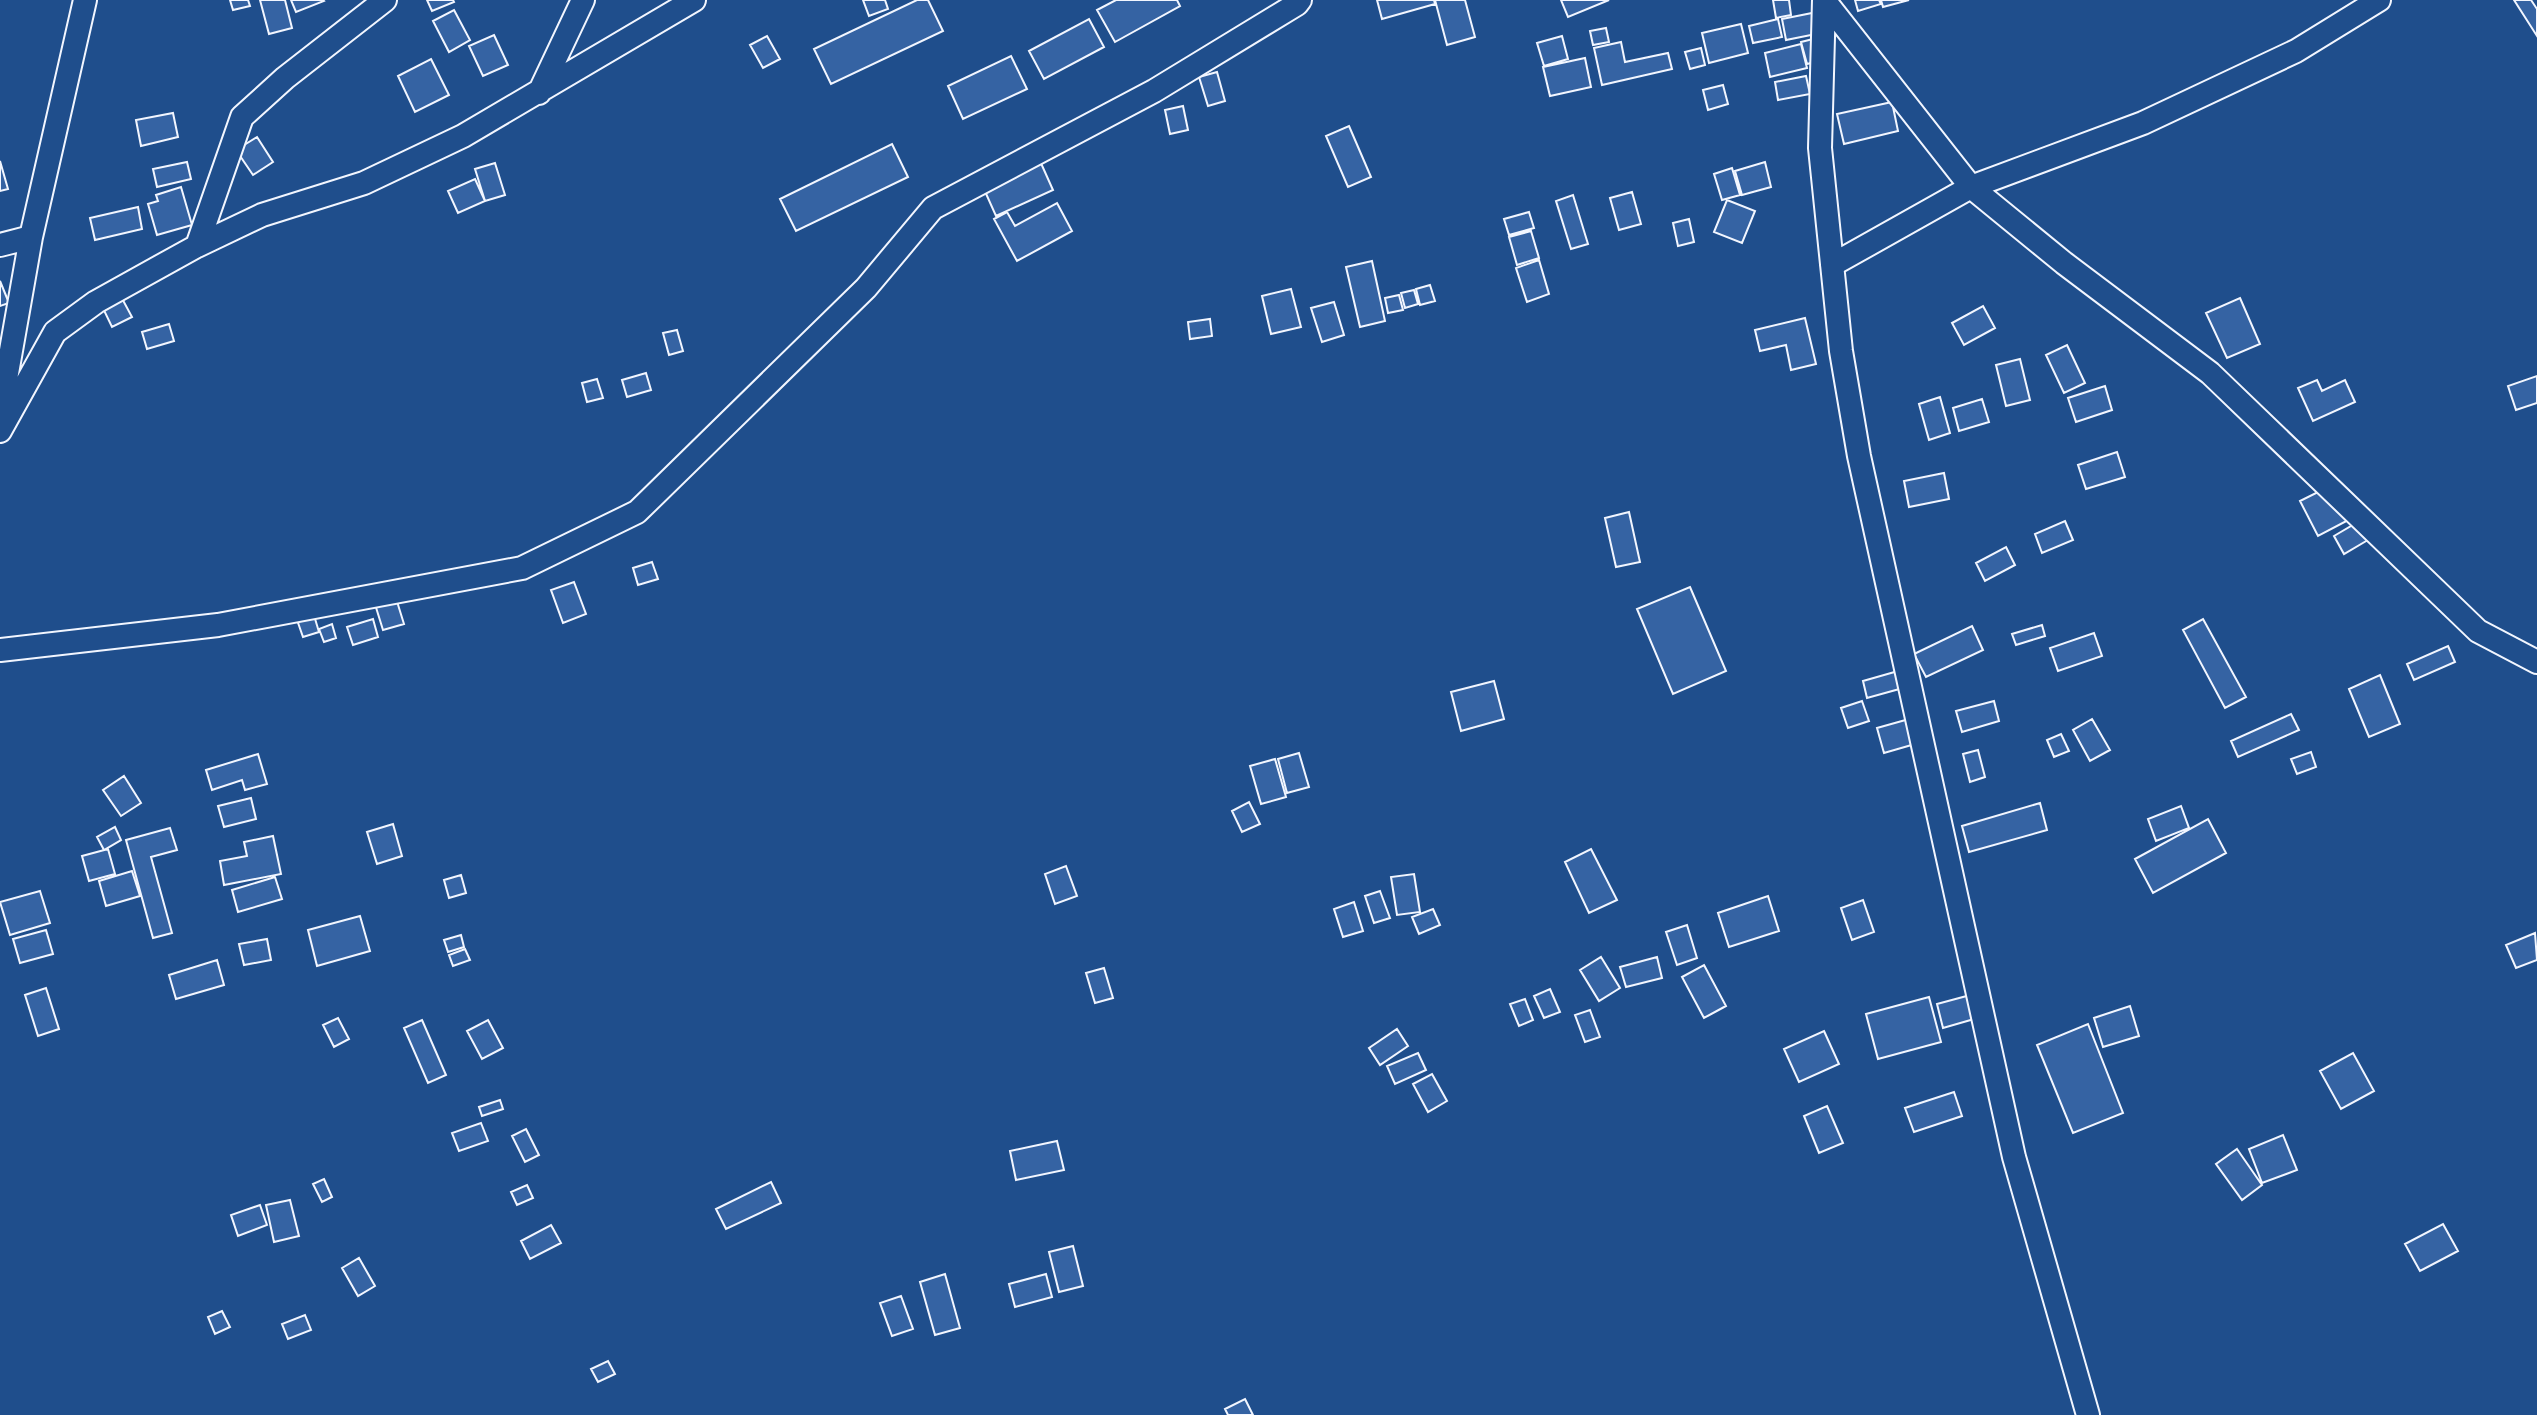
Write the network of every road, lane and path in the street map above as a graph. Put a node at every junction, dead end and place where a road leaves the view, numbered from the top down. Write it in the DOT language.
graph roads {
  1 [pos="85,0"];
  2 [pos="385,0"];
  3 [pos="583,0"];
  4 [pos="694,0"];
  5 [pos="1300,0"];
  6 [pos="1824,0"];
  7 [pos="2379,0"];
  8 [pos="539,93"];
  9 [pos="1971,187"];
  10 [pos="31,237"];
  11 [pos="0,245"];
  12 [pos="197,246"];
  13 [pos="1832,265"];
  14 [pos="0,413"];
  15 [pos="0,431"];
  16 [pos="0,650"];
  17 [pos="2537,662"];
  18 [pos="2088,1415"];
  1 -- 10 [label="street"];
  2 -- 12 [label="street"];
  3 -- 8 [label="street"];
  4 -- 8 [label="street"];
  5 -- 16 [label="street"];
  6 -- 9 [label="street"];
  6 -- 13 [label="street"];
  7 -- 9 [label="street"];
  8 -- 12 [label="street"];
  9 -- 13 [label="street"];
  9 -- 17 [label="street"];
  10 -- 11 [label="street"];
  10 -- 14 [label="street"];
  12 -- 15 [label="street"];
  13 -- 18 [label="street"];
}
